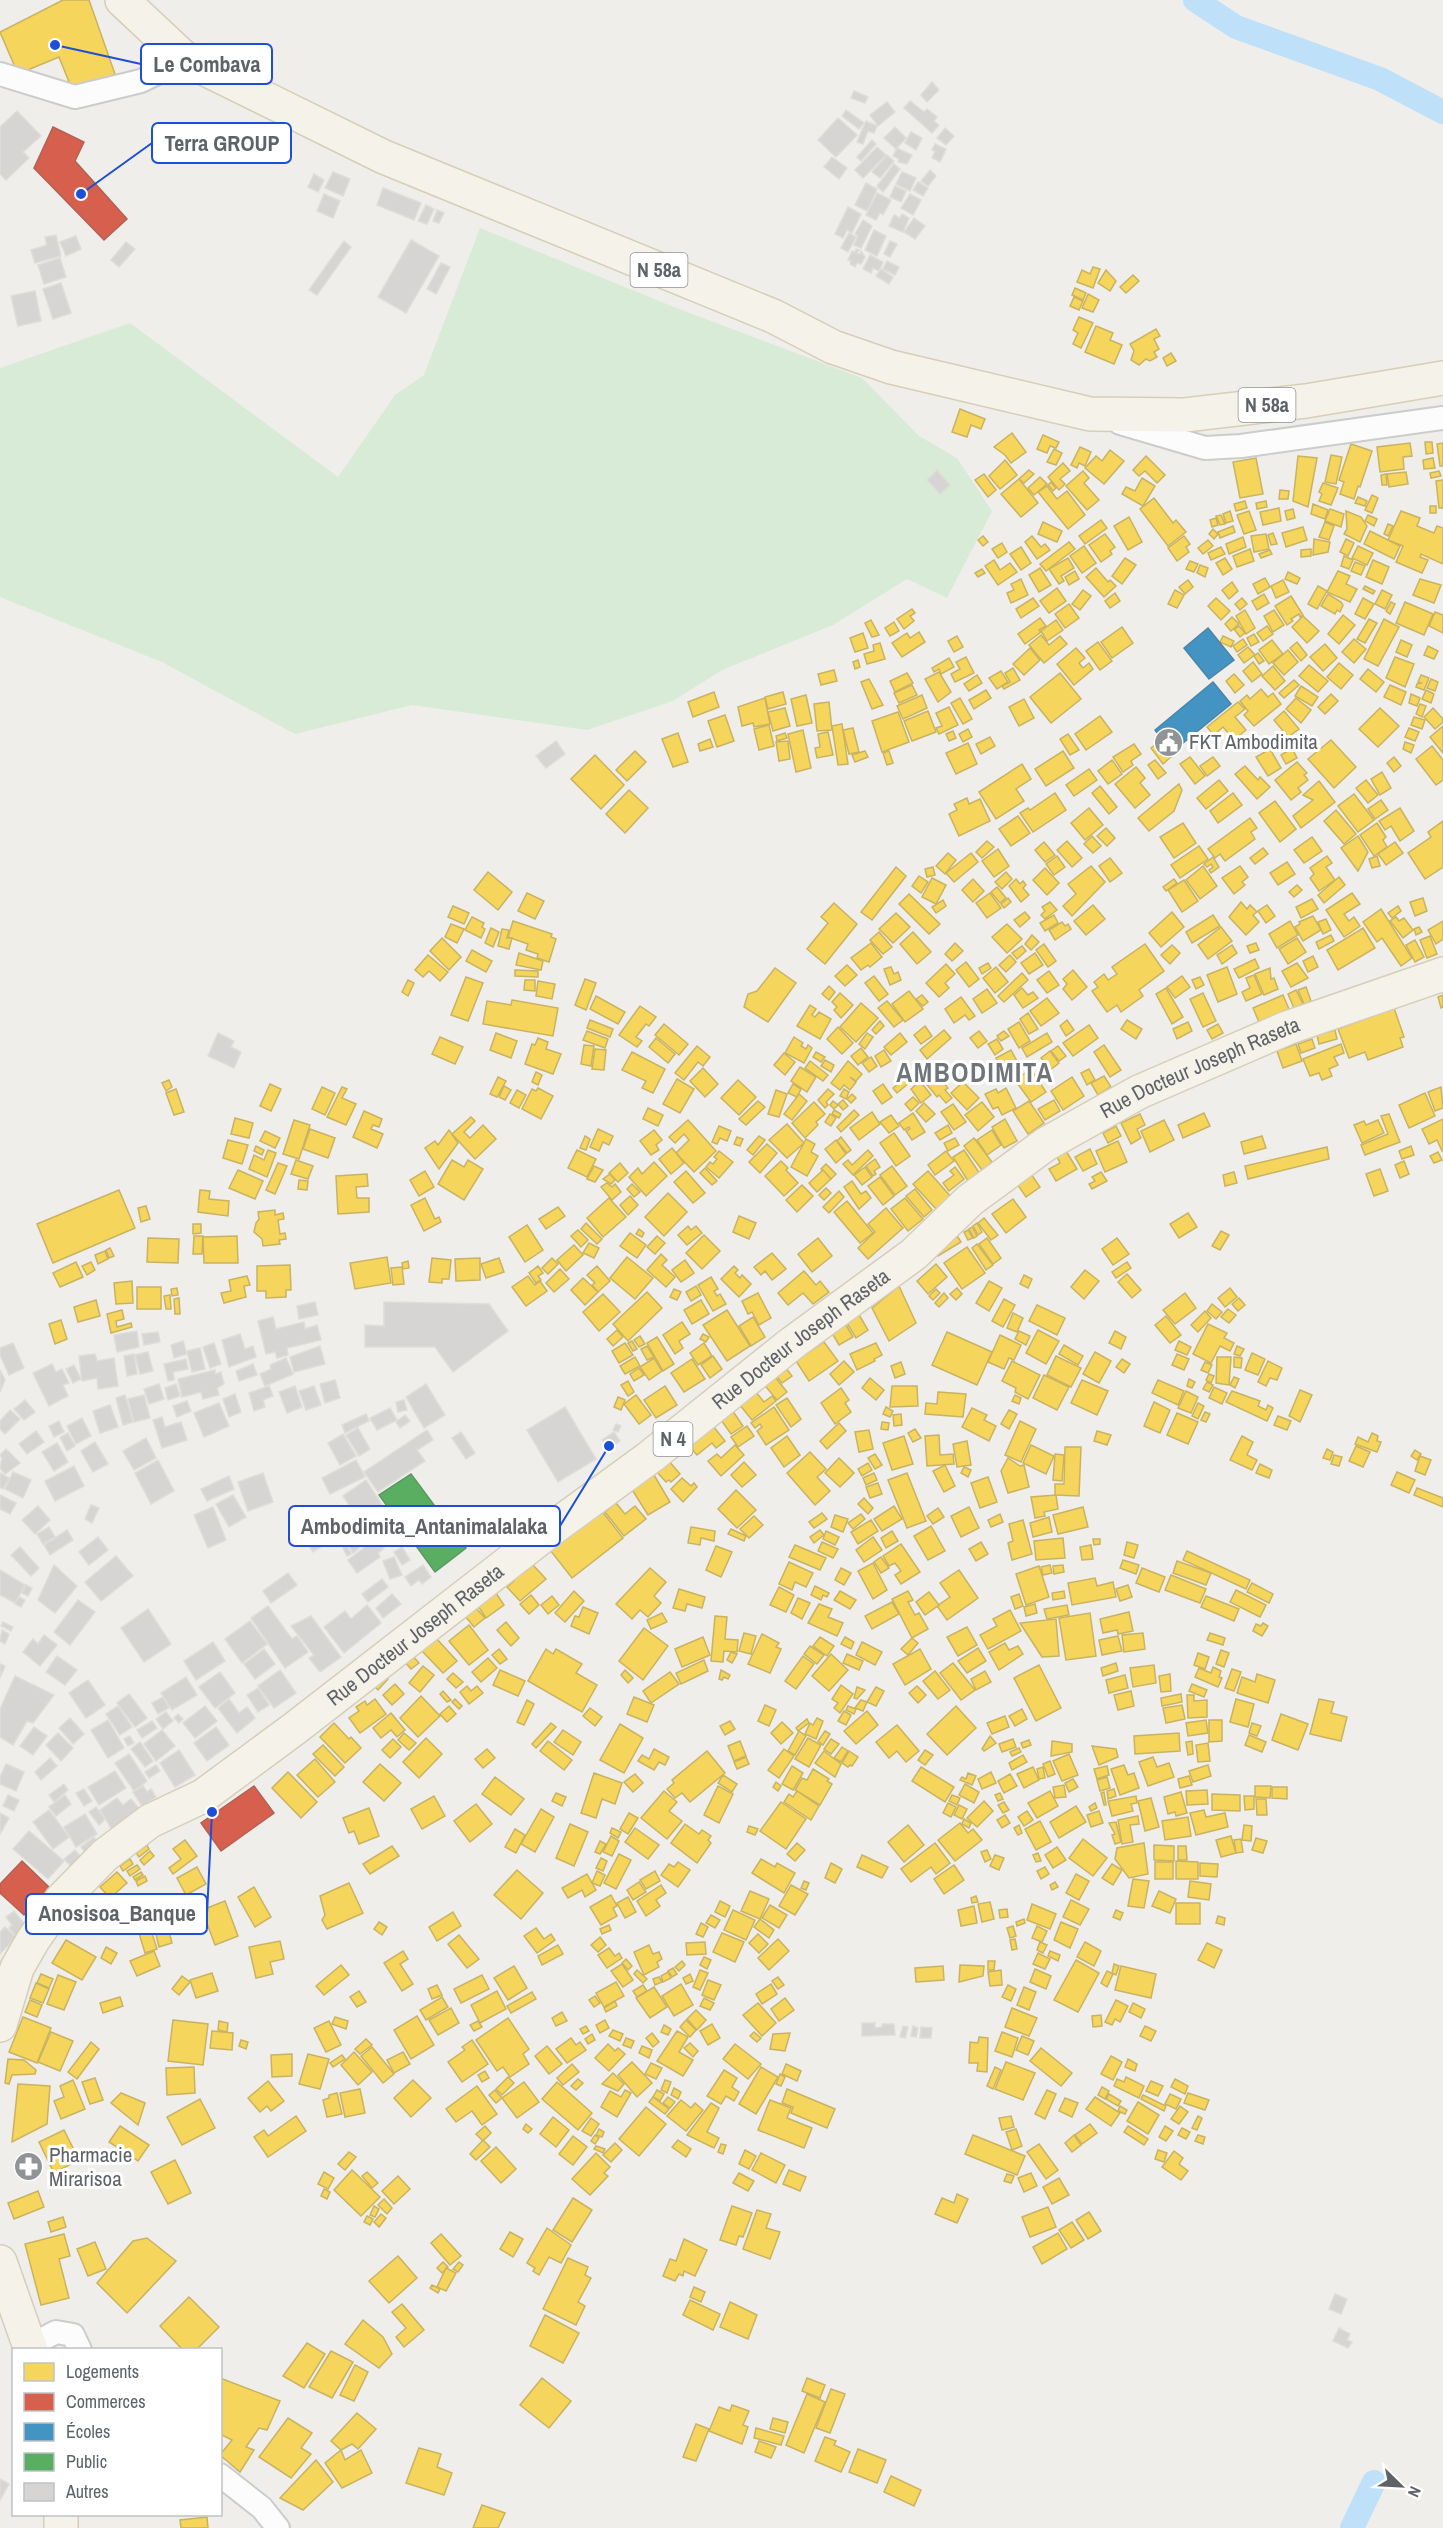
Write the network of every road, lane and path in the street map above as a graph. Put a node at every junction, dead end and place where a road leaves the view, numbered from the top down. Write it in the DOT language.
graph roads {
  1 [pos="122,0"];
  2 [pos="185,59"];
  3 [pos="0,74"];
  4 [pos="1443,378"];
  5 [pos="1090,414"];
  6 [pos="1443,418"];
  7 [pos="1443,974"];
  8 [pos="0,2025"];
  9 [pos="0,2262"];
  10 [pos="31,2348"];
  11 [pos="80,2348"];
  12 [pos="222,2477"];
  13 [pos="278,2528"];
  1 -- 2 [label="main road, N 58a"];
  2 -- 3 [label="street"];
  2 -- 5 [label="main road, N 58a"];
  4 -- 5 [label="main road, N 58a"];
  5 -- 6 [label="street"];
  7 -- 8 [label="main road, Rue Docteur Joseph Raseta / N 4"];
  9 -- 10 [label="main road"];
  10 -- 11 [label="street"];
  12 -- 13 [label="street"];
}
